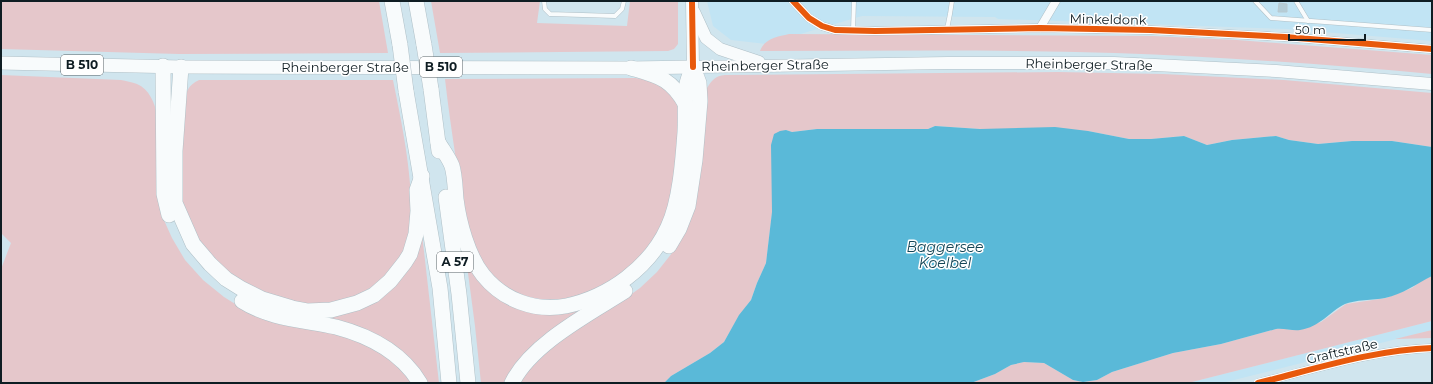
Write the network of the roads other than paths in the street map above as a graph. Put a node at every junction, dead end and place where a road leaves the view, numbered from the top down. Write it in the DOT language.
graph roads {
  1 [pos="392,1"];
  2 [pos="416,1"];
  3 [pos="544,1"];
  4 [pos="624,1"];
  5 [pos="793,1"];
  6 [pos="854,1"];
  7 [pos="952,1"];
  8 [pos="1056,1"];
  9 [pos="1255,1"];
  10 [pos="1296,1"];
  11 [pos="692,5"];
  12 [pos="1308,21"];
  13 [pos="1040,28"];
  14 [pos="947,29"];
  15 [pos="853,30"];
  16 [pos="1432,30"];
  17 [pos="1432,49"];
  18 [pos="1,63"];
  19 [pos="768,65"];
  20 [pos="163,66"];
  21 [pos="693,66"];
  22 [pos="181,67"];
  23 [pos="631,68"];
  24 [pos="1432,84"];
  25 [pos="686,105"];
  26 [pos="438,142"];
  27 [pos="422,176"];
  28 [pos="1432,348"];
  29 [pos="420,383"];
  30 [pos="449,383"];
  31 [pos="468,383"];
  32 [pos="512,383"];
  33 [pos="1258,383"];
  1 -- 27 [label="highway, A 57, bridge"];
  2 -- 26 [label="highway, A 57, bridge"];
  3 -- 4 [label="lane"];
  5 -- 15 [label="street, Minkeldonk"];
  6 -- 15 [label="lane"];
  7 -- 14 [label="lane"];
  8 -- 13 [label="street"];
  9 -- 12 [label="lane"];
  10 -- 12 [label="lane"];
  11 -- 19 [label="main road"];
  11 -- 21 [label="main road"];
  12 -- 16 [label="lane"];
  13 -- 14 [label="street, Minkeldonk"];
  13 -- 17 [label="street, Minkeldonk"];
  14 -- 15 [label="street, Minkeldonk"];
  18 -- 20 [label="main road, Rheinberger Straße / B 510"];
  19 -- 21 [label="main road, Rheinberger Straße"];
  19 -- 24 [label="main road, Rheinberger Straße"];
  20 -- 22 [label="main road, Rheinberger Straße"];
  20 -- 29 [label="highway"];
  21 -- 23 [label="main road, Rheinberger Straße / B 510"];
  21 -- 25 [label="highway"];
  21 -- 32 [label="highway"];
  22 -- 23 [label="main road, Rheinberger Straße / B 510"];
  22 -- 27 [label="highway"];
  23 -- 25 [label="highway"];
  25 -- 26 [label="highway"];
  26 -- 31 [label="highway, A 57"];
  27 -- 30 [label="highway, A 57"];
  28 -- 33 [label="street, Graftstraße"];
}
